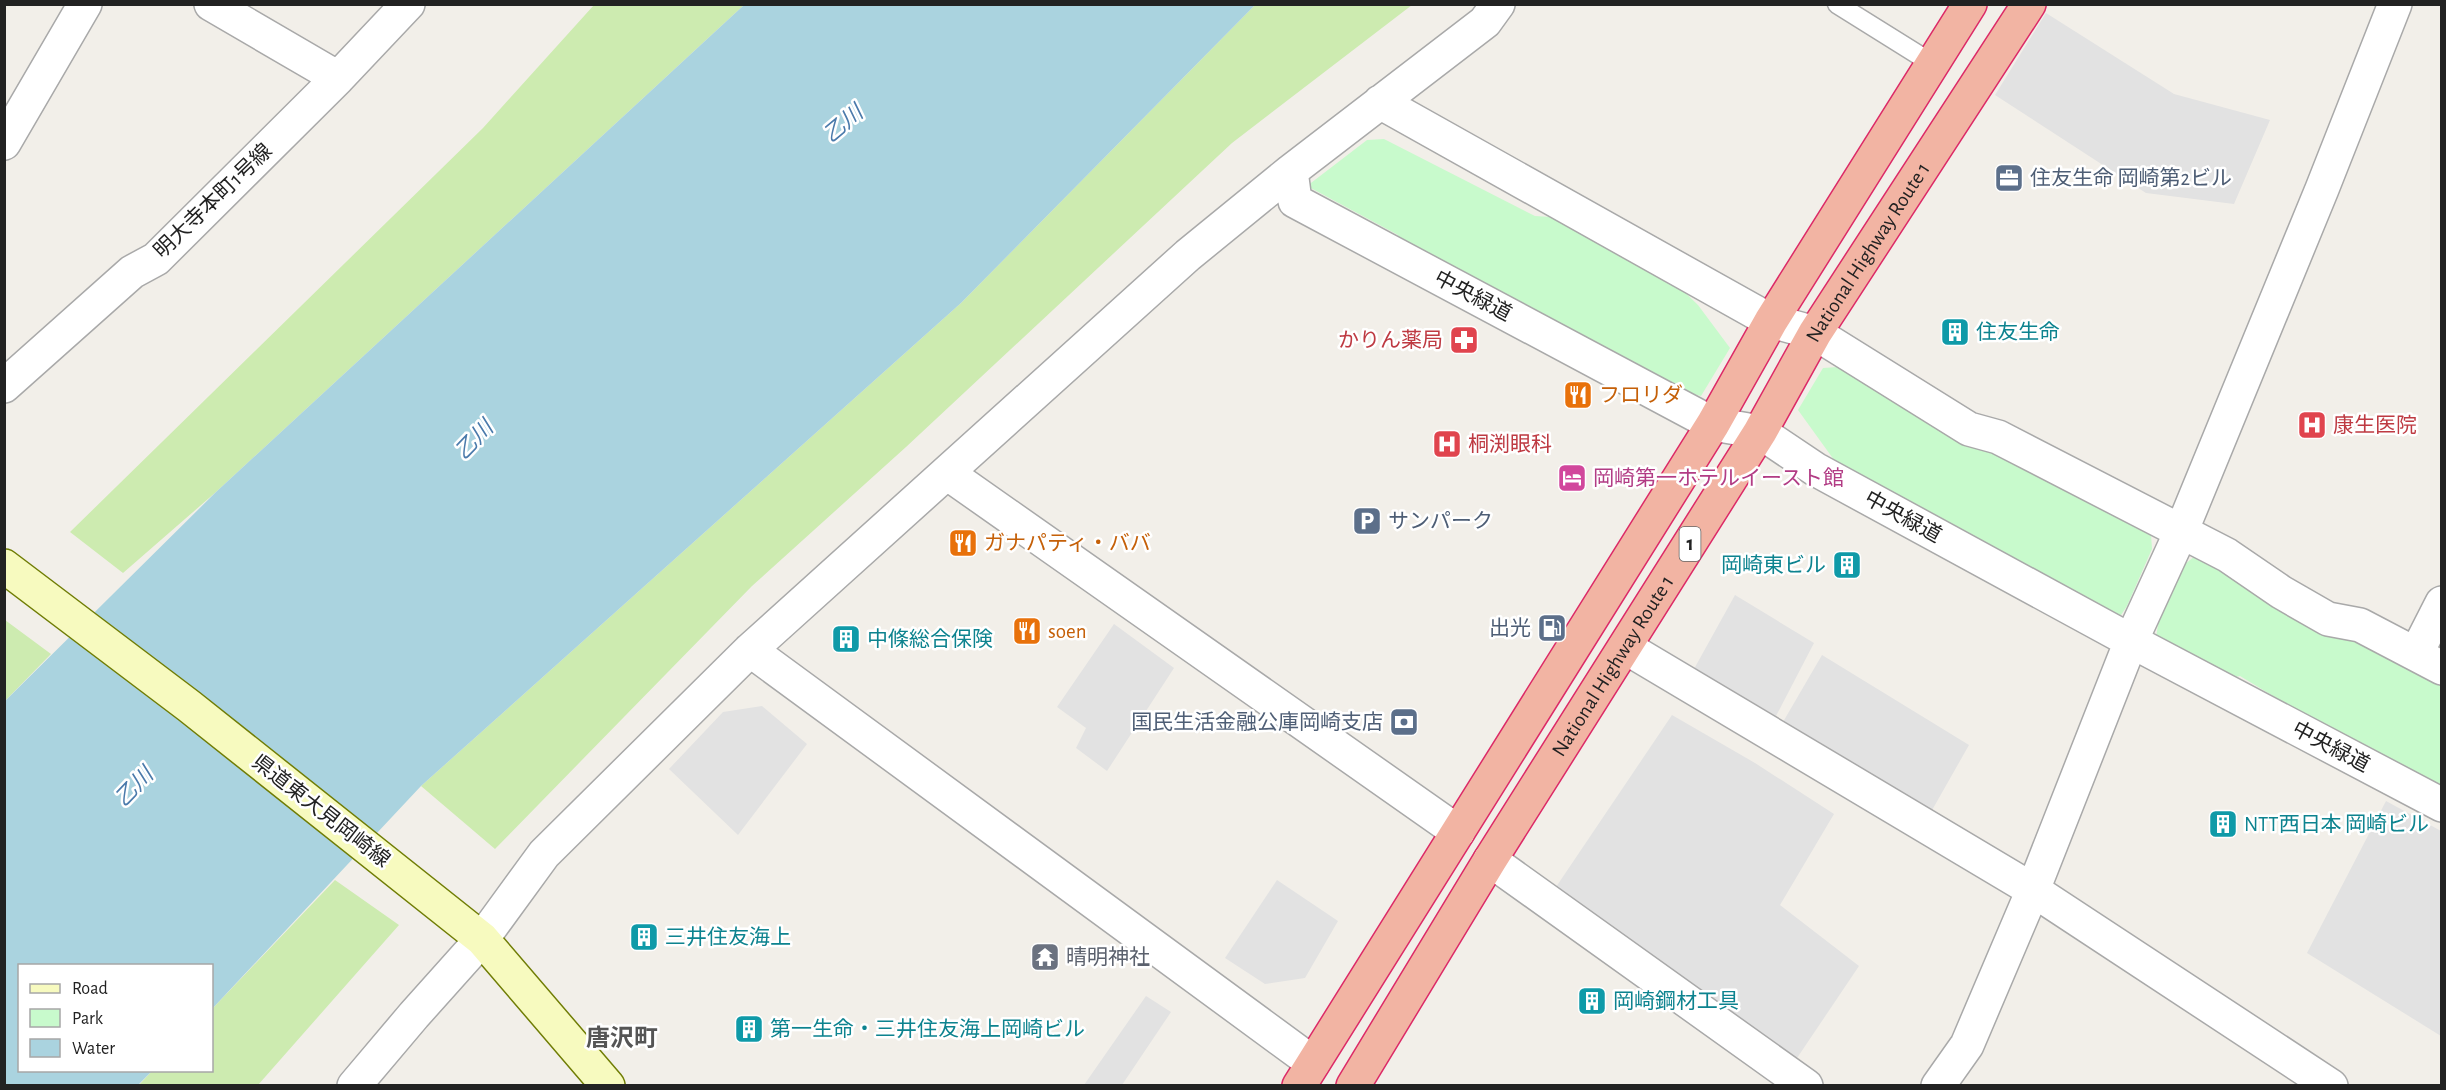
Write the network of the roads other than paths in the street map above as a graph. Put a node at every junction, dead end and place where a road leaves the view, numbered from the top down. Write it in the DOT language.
graph roads {
  1 [pos="85,4"];
  2 [pos="211,4"];
  3 [pos="408,4"];
  4 [pos="1498,4"];
  5 [pos="1837,4"];
  6 [pos="1970,4"];
  7 [pos="2029,4"];
  8 [pos="2395,4"];
  9 [pos="1933,64"];
  10 [pos="338,78"];
  11 [pos="1380,102"];
  12 [pos="4,143"];
  13 [pos="1291,171"];
  14 [pos="1771,321"];
  15 [pos="1815,333"];
  16 [pos="5,385"];
  17 [pos="1713,424"];
  18 [pos="1760,432"];
  19 [pos="947,473"];
  20 [pos="2181,532"];
  21 [pos="4,566"];
  22 [pos="2442,603"];
  23 [pos="2131,641"];
  24 [pos="1625,647"];
  25 [pos="750,650"];
  26 [pos="2429,661"];
  27 [pos="2442,805"];
  28 [pos="1458,832"];
  29 [pos="1490,860"];
  30 [pos="2033,890"];
  31 [pos="482,939"];
  32 [pos="1306,1074"];
  33 [pos="354,1086"];
  34 [pos="608,1086"];
  35 [pos="1353,1086"];
  36 [pos="1806,1086"];
  37 [pos="1938,1086"];
  38 [pos="2331,1086"];
  1 -- 12 [label="street"];
  2 -- 10 [label="street"];
  3 -- 10 [label="street, 明大寺本町1号線"];
  4 -- 11 [label="street"];
  5 -- 9 [label="lane"];
  6 -- 9 [label="highway, National Highway Route 1 / 1"];
  7 -- 15 [label="highway, National Highway Route 1 / 1"];
  8 -- 20 [label="street"];
  9 -- 14 [label="highway, National Highway Route 1 / 1"];
  10 -- 16 [label="street, 明大寺本町1号線"];
  11 -- 13 [label="street"];
  11 -- 14 [label="street"];
  13 -- 17 [label="street, 中央緑道"];
  13 -- 19 [label="street"];
  14 -- 15 [label="street"];
  14 -- 17 [label="highway, National Highway Route 1 / 1"];
  15 -- 18 [label="highway, National Highway Route 1 / 1"];
  15 -- 20 [label="street"];
  17 -- 18 [label="street, 中央緑道"];
  17 -- 28 [label="highway, National Highway Route 1 / 1"];
  18 -- 23 [label="street, 中央緑道"];
  18 -- 24 [label="highway, National Highway Route 1 / 1"];
  19 -- 25 [label="street"];
  19 -- 28 [label="street"];
  20 -- 23 [label="street"];
  20 -- 26 [label="street"];
  21 -- 31 [label="main road, 県道東大見岡崎線"];
  22 -- 26 [label="street"];
  23 -- 27 [label="street, 中央緑道"];
  23 -- 30 [label="street"];
  24 -- 29 [label="highway, National Highway Route 1 / 1"];
  24 -- 30 [label="street"];
  25 -- 31 [label="street"];
  25 -- 32 [label="street"];
  28 -- 32 [label="highway, National Highway Route 1 / 1"];
  29 -- 35 [label="highway, National Highway Route 1 / 1"];
  29 -- 36 [label="street"];
  30 -- 37 [label="street"];
  30 -- 38 [label="street"];
  31 -- 33 [label="street"];
  31 -- 34 [label="main road, 県道東大見岡崎線"];
}
